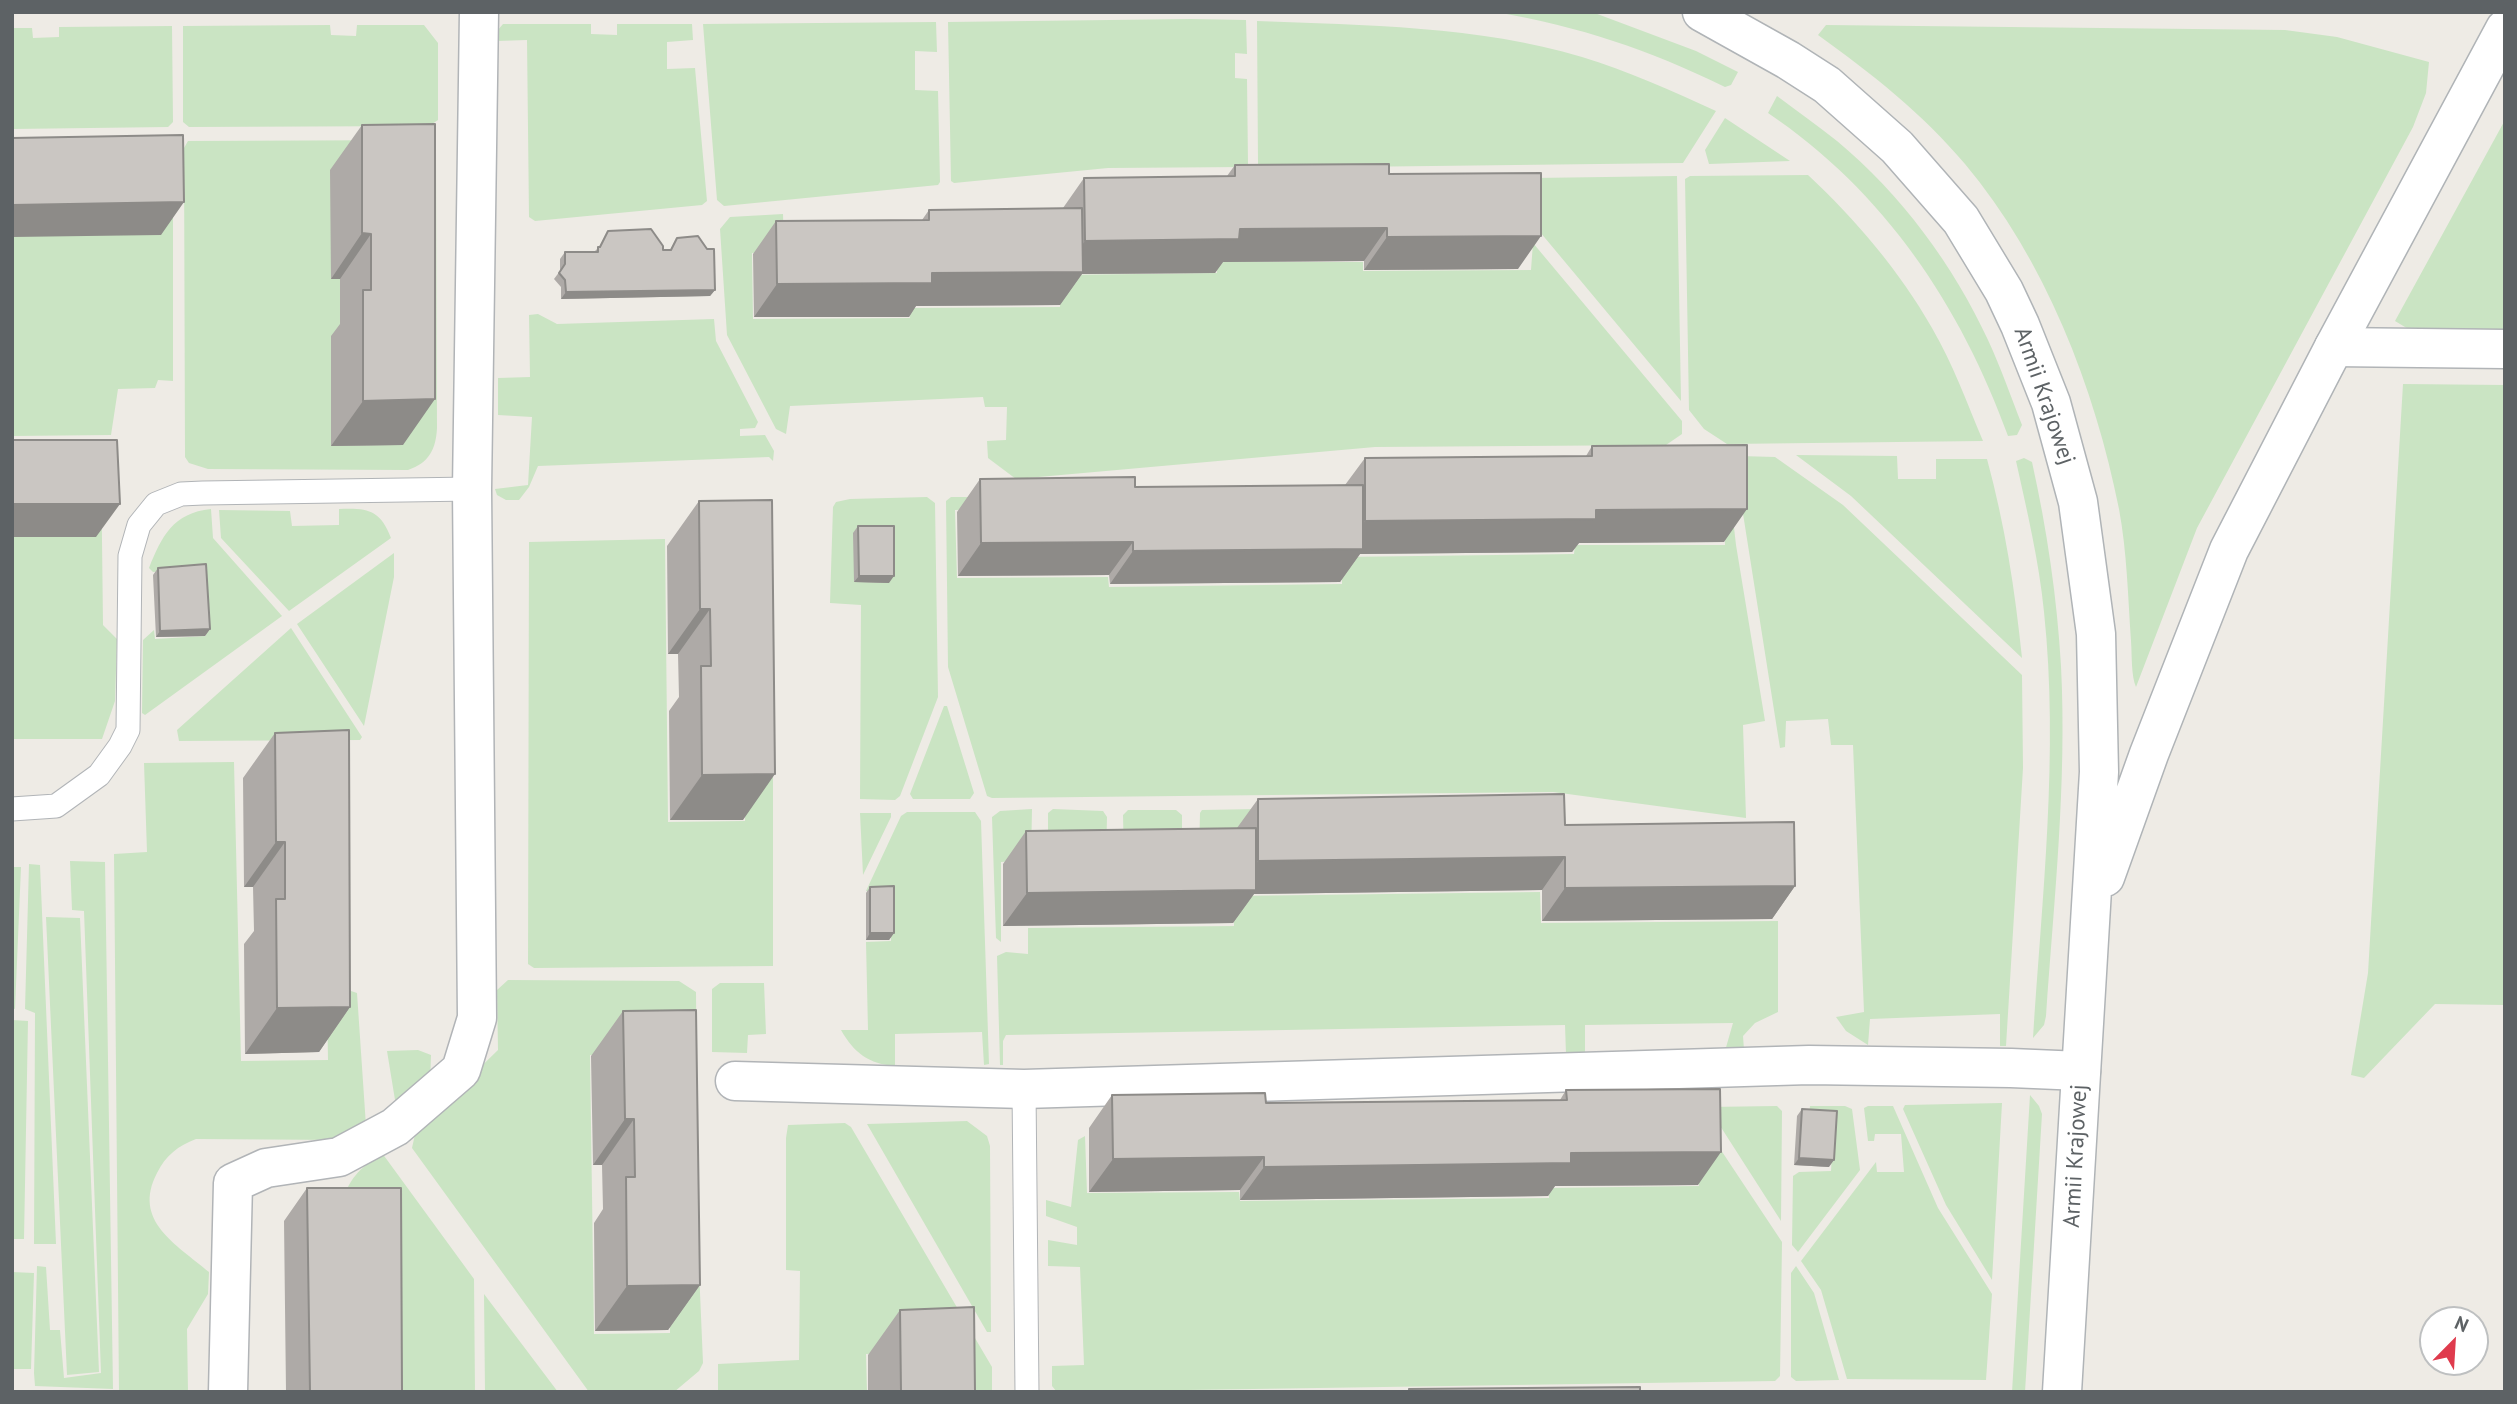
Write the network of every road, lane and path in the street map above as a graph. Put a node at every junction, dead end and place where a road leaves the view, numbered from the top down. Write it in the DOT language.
graph roads {
  1 [pos="479,12"];
  2 [pos="1702,12"];
  3 [pos="2505,29"];
  4 [pos="2334,346"];
  5 [pos="2505,349"];
  6 [pos="472,489"];
  7 [pos="12,809"];
  8 [pos="2089,920"];
  9 [pos="2081,1071"];
  10 [pos="735,1081"];
  11 [pos="1024,1089"];
  12 [pos="228,1392"];
  13 [pos="1027,1392"];
  14 [pos="2062,1392"];
  1 -- 6 [label="street"];
  2 -- 8 [label="street, Armii Krajowej"];
  3 -- 4 [label="street, Armii Krajowej"];
  4 -- 5 [label="street"];
  4 -- 8 [label="street, Armii Krajowej"];
  6 -- 7 [label="lane"];
  6 -- 12 [label="street"];
  8 -- 9 [label="street, Armii Krajowej"];
  9 -- 11 [label="street"];
  9 -- 14 [label="street, Armii Krajowej"];
  10 -- 11 [label="street"];
  11 -- 13 [label="lane"];
}
